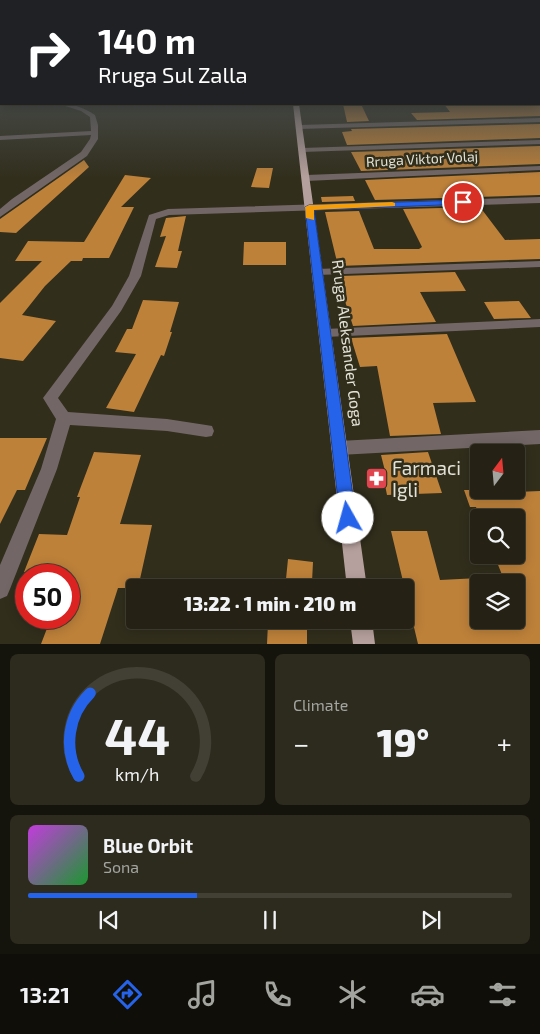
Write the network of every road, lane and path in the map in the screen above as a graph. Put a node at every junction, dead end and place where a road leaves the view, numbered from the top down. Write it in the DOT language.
graph roads {
  1 [pos="93,118"];
  2 [pos="298,118"];
  3 [pos="540,120"];
  4 [pos="299,127"];
  5 [pos="94,133"];
  6 [pos="0,138"];
  7 [pos="540,142"];
  8 [pos="302,150"];
  9 [pos="540,168"];
  10 [pos="306,178"];
  11 [pos="540,200"];
  12 [pos="309,207"];
  13 [pos="0,214"];
  14 [pos="540,264"];
  15 [pos="317,272"];
  16 [pos="540,323"];
  17 [pos="325,333"];
  18 [pos="64,418"];
  19 [pos="206,431"];
  20 [pos="540,437"];
  21 [pos="340,448"];
  22 [pos="356,579"];
  23 [pos="0,589"];
  24 [pos="362,629"];
  25 [pos="364,644"];
  1 -- 5 [label="street"];
  2 -- 4 [label="main road, Rruga Aleksander Goga"];
  3 -- 4 [label="street"];
  4 -- 8 [label="main road, Rruga Aleksander Goga"];
  5 -- 6 [label="street"];
  5 -- 13 [label="street"];
  7 -- 8 [label="street"];
  8 -- 10 [label="main road, Rruga Aleksander Goga"];
  9 -- 10 [label="street, Rruga Viktor Volaj"];
  10 -- 12 [label="main road, Rruga Aleksander Goga"];
  11 -- 12 [label="street"];
  12 -- 15 [label="main road, Rruga Aleksander Goga"];
  12 -- 18 [label="street"];
  14 -- 15 [label="street"];
  15 -- 17 [label="main road, Rruga Aleksander Goga"];
  16 -- 17 [label="street"];
  17 -- 21 [label="main road, Rruga Aleksander Goga"];
  18 -- 19 [label="street"];
  18 -- 23 [label="street"];
  20 -- 21 [label="street"];
  21 -- 22 [label="main road, Rruga Aleksander Goga"];
  24 -- 25 [label="main road"];
}
